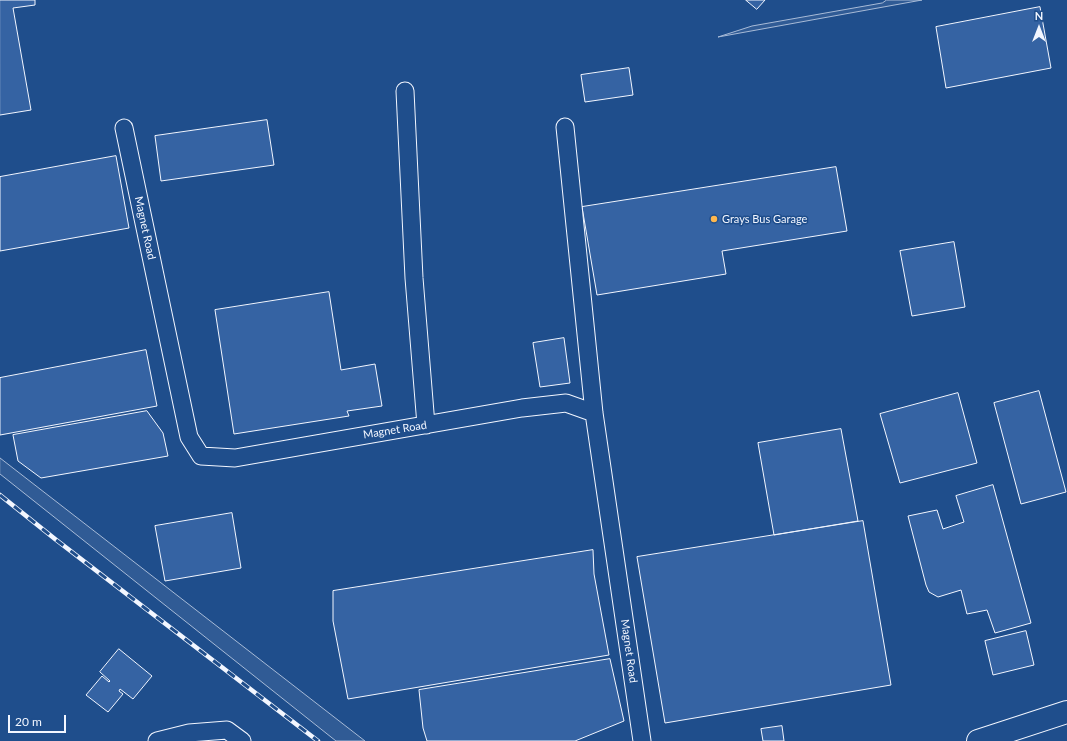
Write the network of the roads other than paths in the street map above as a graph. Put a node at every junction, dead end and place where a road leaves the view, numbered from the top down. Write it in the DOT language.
graph roads {
  1 [pos="405,91"];
  2 [pos="565,127"];
  3 [pos="124,128"];
  4 [pos="594,413"];
  5 [pos="426,425"];
  6 [pos="1067,712"];
  7 [pos="157,741"];
  8 [pos="242,741"];
  9 [pos="642,741"];
  10 [pos="978,741"];
  1 -- 5 [label="street"];
  2 -- 4 [label="street"];
  3 -- 5 [label="street, Magnet Road"];
  4 -- 5 [label="street, Magnet Road"];
  4 -- 9 [label="street, Magnet Road"];
  6 -- 10 [label="main road"];
  7 -- 8 [label="street"];
}
